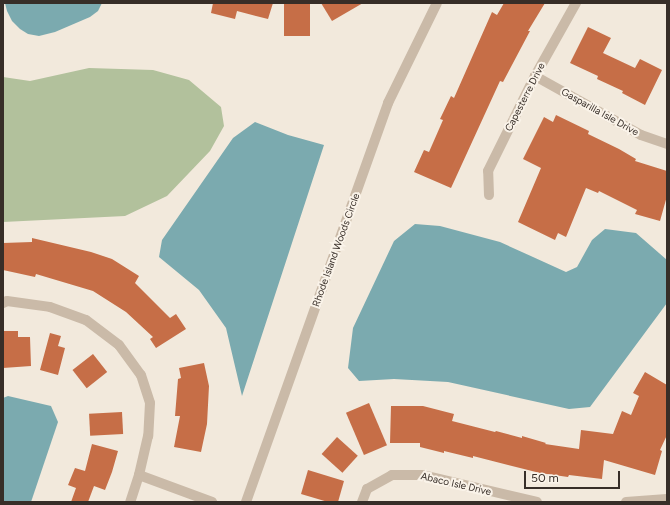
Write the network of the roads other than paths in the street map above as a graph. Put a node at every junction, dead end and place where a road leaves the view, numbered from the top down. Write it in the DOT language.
graph roads {
  1 [pos="436,3"];
  2 [pos="576,3"];
  3 [pos="535,76"];
  4 [pos="667,144"];
  5 [pos="489,195"];
  6 [pos="3,303"];
  7 [pos="139,475"];
  8 [pos="667,499"];
  9 [pos="130,502"];
  10 [pos="212,502"];
  11 [pos="246,502"];
  12 [pos="362,502"];
  13 [pos="537,502"];
  14 [pos="626,502"];
  1 -- 11 [label="street, Rhode Island Woods Circle"];
  2 -- 3 [label="street, Capesterre Drive"];
  3 -- 4 [label="street, Gasparilla Isle Drive"];
  3 -- 5 [label="street, Capesterre Drive"];
  6 -- 7 [label="street"];
  7 -- 9 [label="street"];
  7 -- 10 [label="street"];
  8 -- 14 [label="street"];
  12 -- 13 [label="street, Abaco Isle Drive"];
}
